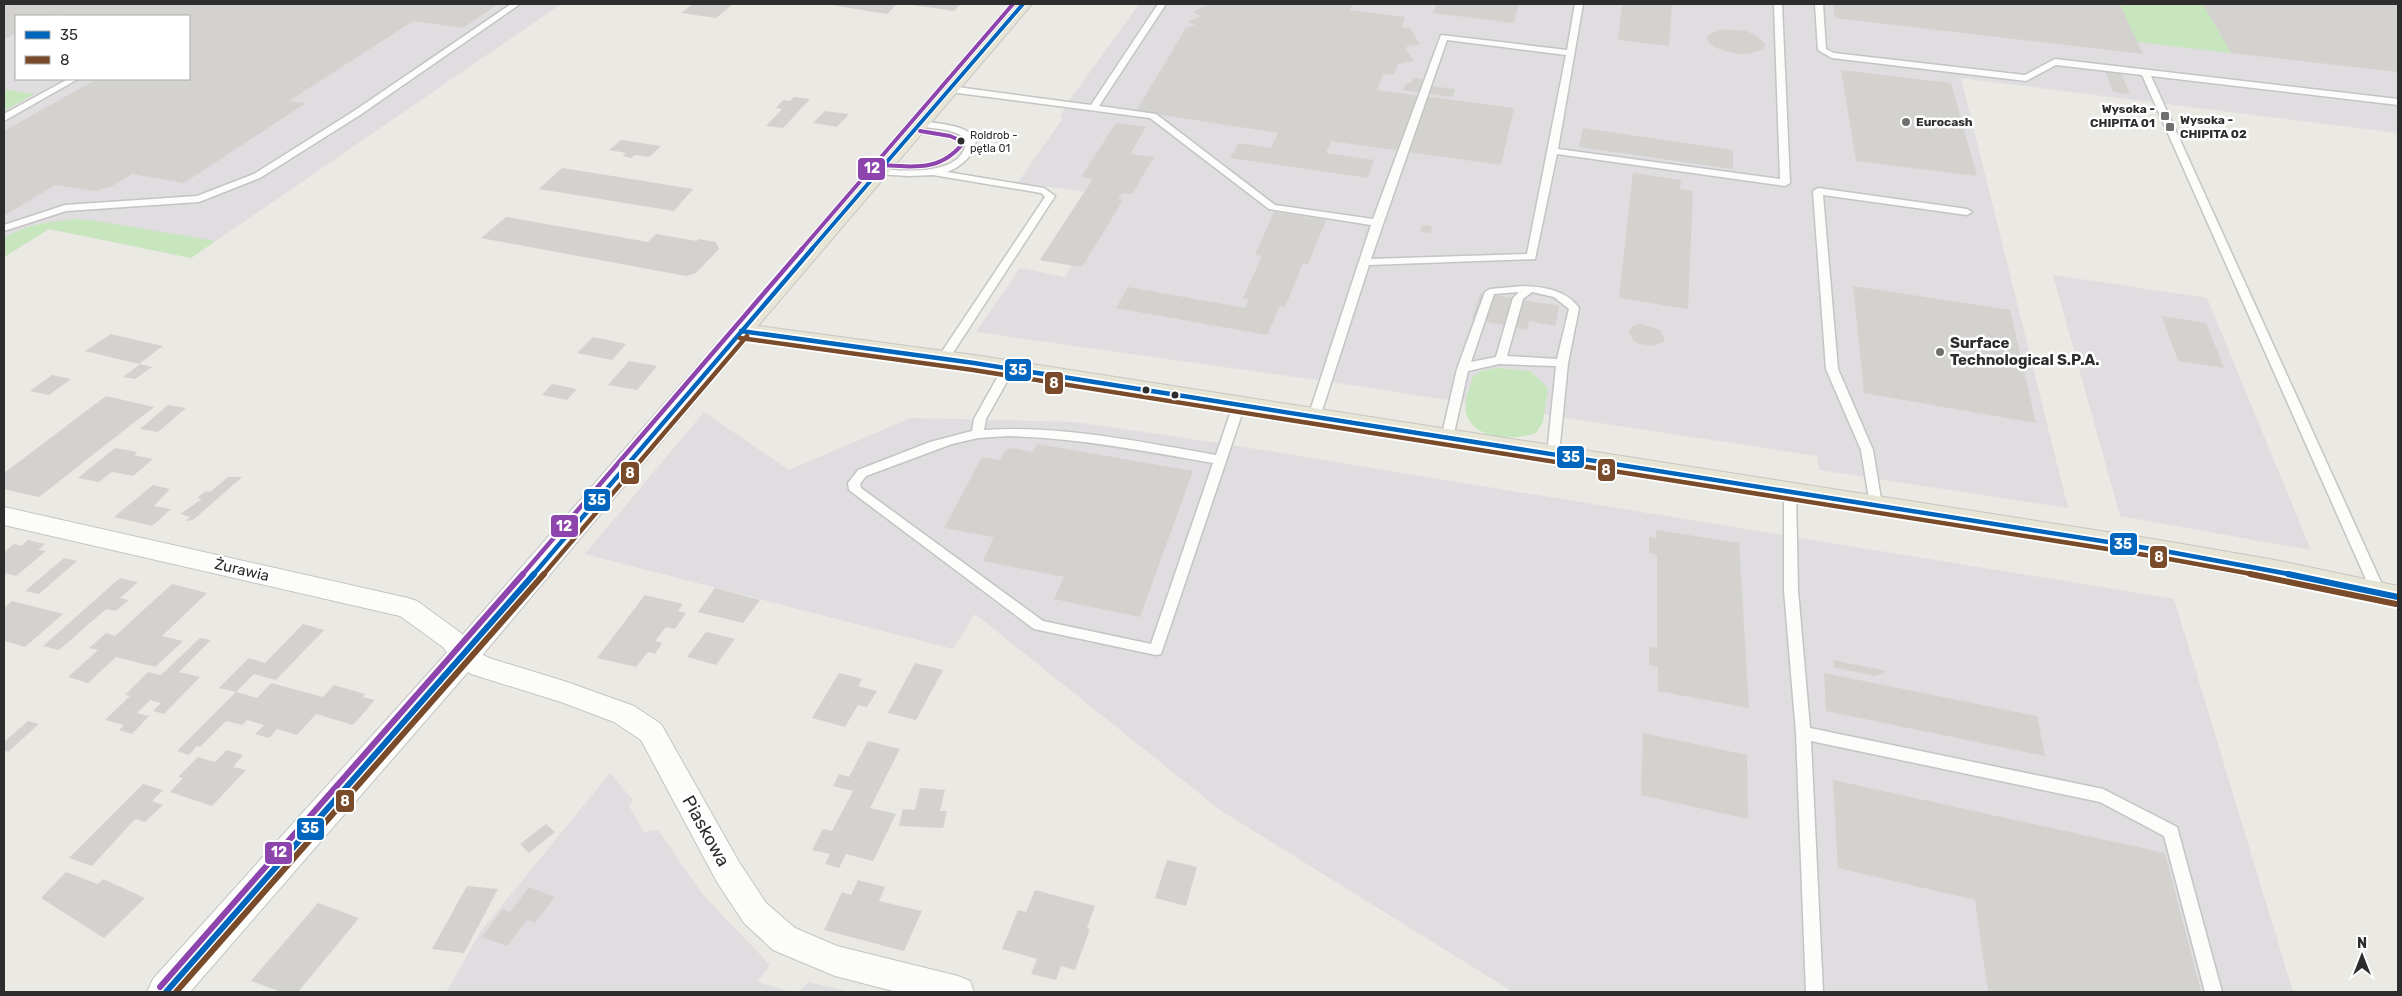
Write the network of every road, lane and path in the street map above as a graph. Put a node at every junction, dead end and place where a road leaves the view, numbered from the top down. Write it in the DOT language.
graph roads {
  1 [pos="516,4"];
  2 [pos="1023,4"];
  3 [pos="1162,4"];
  4 [pos="1578,4"];
  5 [pos="1778,4"];
  6 [pos="1819,4"];
  7 [pos="1570,53"];
  8 [pos="2145,72"];
  9 [pos="72,80"];
  10 [pos="950,89"];
  11 [pos="2398,102"];
  12 [pos="1093,108"];
  13 [pos="4,118"];
  14 [pos="921,124"];
  15 [pos="1554,151"];
  16 [pos="880,172"];
  17 [pos="932,172"];
  18 [pos="1967,212"];
  19 [pos="1377,222"];
  20 [pos="4,228"];
  21 [pos="1365,262"];
  22 [pos="1530,289"];
  23 [pos="741,331"];
  24 [pos="942,359"];
  25 [pos="1501,359"];
  26 [pos="1562,363"];
  27 [pos="1008,369"];
  28 [pos="1463,370"];
  29 [pos="1239,405"];
  30 [pos="1314,417"];
  31 [pos="977,434"];
  32 [pos="1447,438"];
  33 [pos="1553,454"];
  34 [pos="1220,460"];
  35 [pos="1790,492"];
  36 [pos="1876,505"];
  37 [pos="4,516"];
  38 [pos="2389,595"];
  39 [pos="463,656"];
  40 [pos="1803,733"];
  41 [pos="166,992"];
  42 [pos="958,992"];
  43 [pos="1814,992"];
  44 [pos="2214,992"];
  1 -- 20 [label="lane"];
  2 -- 10 [label="main road"];
  3 -- 12 [label="lane"];
  4 -- 7 [label="lane"];
  5 -- 15 [label="lane"];
  6 -- 8 [label="lane"];
  7 -- 15 [label="lane"];
  7 -- 19 [label="lane"];
  8 -- 11 [label="lane"];
  8 -- 38 [label="lane"];
  9 -- 13 [label="lane"];
  10 -- 12 [label="lane"];
  10 -- 14 [label="main road"];
  12 -- 19 [label="lane"];
  14 -- 16 [label="main road"];
  14 -- 17 [label="lane"];
  15 -- 21 [label="lane"];
  16 -- 17 [label="lane"];
  16 -- 23 [label="main road"];
  17 -- 24 [label="lane"];
  18 -- 36 [label="lane"];
  19 -- 21 [label="lane"];
  21 -- 30 [label="lane"];
  22 -- 25 [label="lane"];
  22 -- 26 [label="lane"];
  22 -- 28 [label="lane"];
  23 -- 24 [label="main road"];
  23 -- 39 [label="main road"];
  24 -- 27 [label="main road"];
  25 -- 26 [label="lane"];
  25 -- 28 [label="lane"];
  26 -- 33 [label="lane"];
  27 -- 29 [label="main road"];
  27 -- 31 [label="lane"];
  28 -- 32 [label="lane"];
  29 -- 30 [label="main road"];
  29 -- 34 [label="lane"];
  30 -- 32 [label="main road"];
  31 -- 34 [label="lane"];
  31 -- 34 [label="lane"];
  32 -- 33 [label="main road"];
  33 -- 35 [label="main road"];
  35 -- 36 [label="main road"];
  35 -- 40 [label="lane"];
  36 -- 38 [label="main road"];
  37 -- 39 [label="street, Żurawia"];
  39 -- 41 [label="main road"];
  39 -- 42 [label="street, Piaskowa"];
  40 -- 43 [label="lane"];
  40 -- 44 [label="lane"];
}
